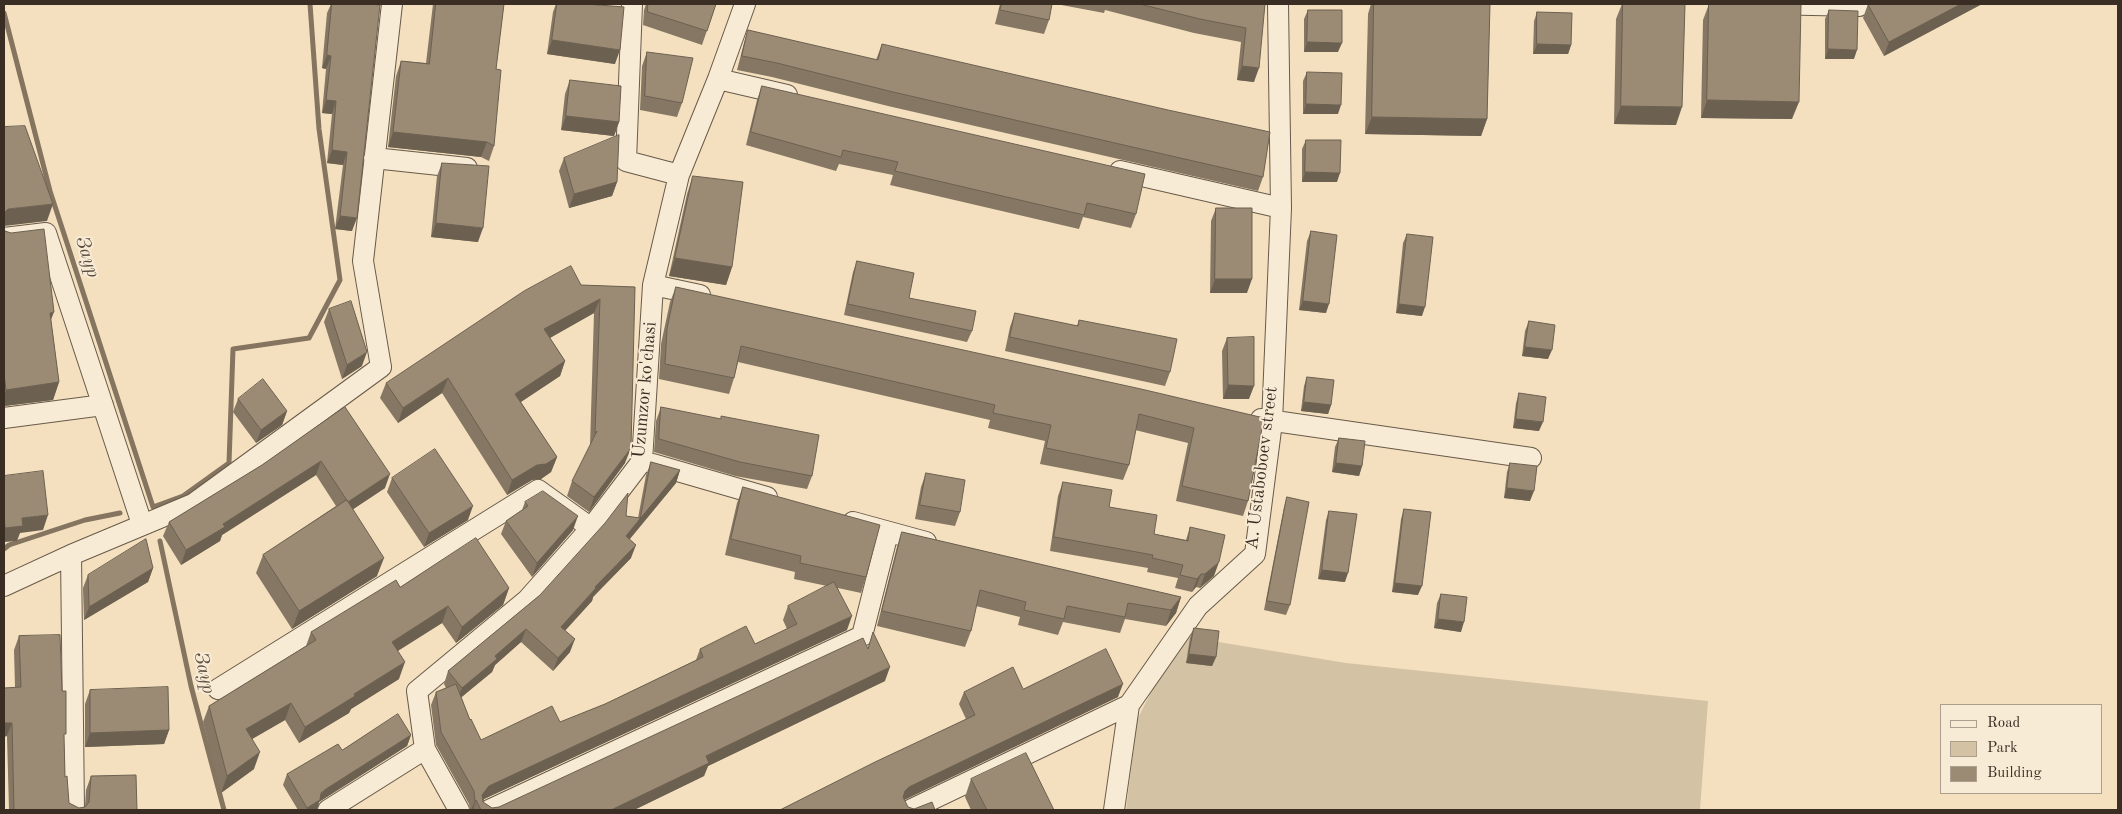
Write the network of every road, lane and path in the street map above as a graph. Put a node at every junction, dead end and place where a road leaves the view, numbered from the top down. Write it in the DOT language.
graph roads {
  1 [pos="392,4"];
  2 [pos="745,4"];
  3 [pos="1278,4"];
  4 [pos="1766,4"];
  5 [pos="1862,4"];
  6 [pos="625,8"];
  7 [pos="718,79"];
  8 [pos="805,99"];
  9 [pos="374,158"];
  10 [pos="1106,168"];
  11 [pos="480,169"];
  12 [pos="679,175"];
  13 [pos="1281,208"];
  14 [pos="4,238"];
  15 [pos="654,285"];
  16 [pos="721,300"];
  17 [pos="103,405"];
  18 [pos="1243,415"];
  19 [pos="4,418"];
  20 [pos="1272,422"];
  21 [pos="1531,458"];
  22 [pos="642,461"];
  23 [pos="784,502"];
  24 [pos="831,516"];
  25 [pos="142,524"];
  26 [pos="591,528"];
  27 [pos="888,532"];
  28 [pos="946,546"];
  29 [pos="71,555"];
  30 [pos="4,586"];
  31 [pos="1178,601"];
  32 [pos="1198,606"];
  33 [pos="218,689"];
  34 [pos="1129,705"];
  35 [pos="425,749"];
  36 [pos="74,810"];
  37 [pos="328,810"];
  38 [pos="459,810"];
  39 [pos="489,810"];
  40 [pos="910,810"];
  41 [pos="1114,810"];
  1 -- 9 [label="street"];
  2 -- 7 [label="street, Uzumzor ko'chasi"];
  3 -- 13 [label="street, A. Ustaboboev street"];
  4 -- 5 [label="street"];
  6 -- 12 [label="street"];
  7 -- 8 [label="street"];
  7 -- 12 [label="street, Uzumzor ko'chasi"];
  9 -- 11 [label="street"];
  9 -- 25 [label="street"];
  10 -- 13 [label="street"];
  12 -- 15 [label="street, Uzumzor ko'chasi"];
  13 -- 20 [label="street, A. Ustaboboev street"];
  14 -- 17 [label="street"];
  15 -- 16 [label="street"];
  15 -- 22 [label="street, Uzumzor ko'chasi"];
  17 -- 19 [label="street"];
  17 -- 25 [label="street"];
  18 -- 20 [label="street"];
  20 -- 21 [label="street"];
  20 -- 32 [label="street, A. Ustaboboev street"];
  22 -- 23 [label="street"];
  22 -- 26 [label="street, Uzumzor ko'chasi"];
  24 -- 27 [label="street"];
  25 -- 29 [label="street"];
  26 -- 33 [label="street"];
  26 -- 35 [label="street, Uzumzor ko'chasi"];
  27 -- 28 [label="street"];
  27 -- 39 [label="street"];
  29 -- 30 [label="street"];
  29 -- 36 [label="street"];
  31 -- 32 [label="street"];
  32 -- 34 [label="street, A. Ustaboboev street"];
  34 -- 40 [label="street, A. Ustaboboev street"];
  34 -- 41 [label="street"];
  35 -- 37 [label="street"];
  35 -- 38 [label="street, Uzumzor ko'chasi"];
}
